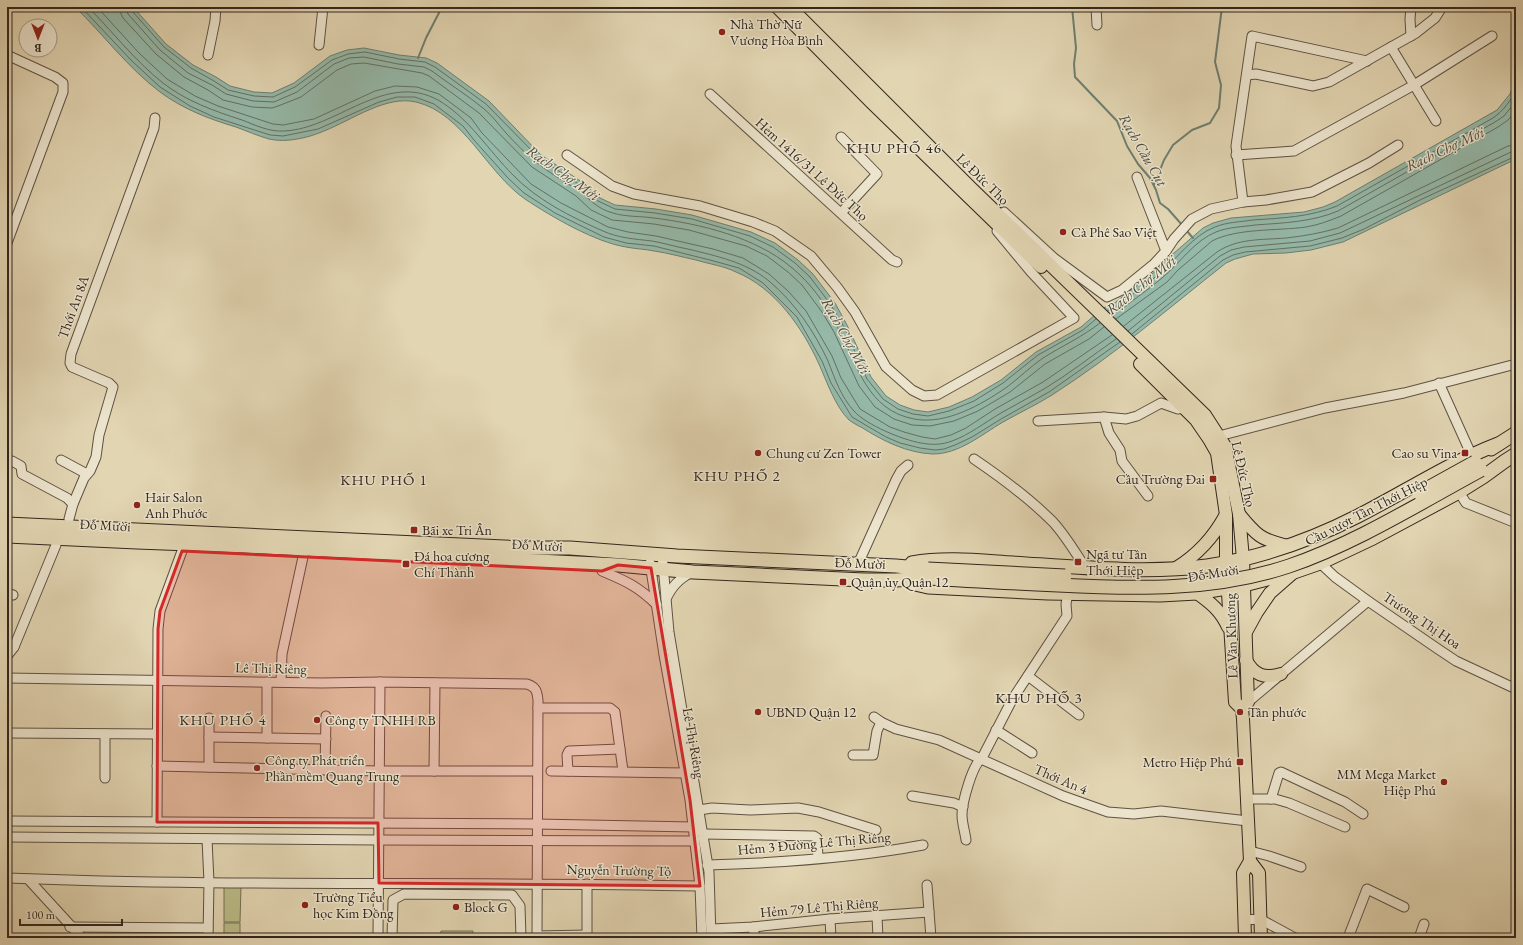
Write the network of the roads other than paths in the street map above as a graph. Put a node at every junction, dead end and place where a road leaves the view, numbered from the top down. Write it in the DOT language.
graph roads {
  1 [pos="216,7"];
  2 [pos="324,7"];
  3 [pos="777,7"];
  4 [pos="790,7"];
  5 [pos="1096,7"];
  6 [pos="1411,7"];
  7 [pos="1442,7"];
  8 [pos="1097,25"];
  9 [pos="1411,36"];
  10 [pos="1492,36"];
  11 [pos="319,45"];
  12 [pos="1391,47"];
  13 [pos="7,55"];
  14 [pos="208,55"];
  15 [pos="1367,60"];
  16 [pos="1247,75"];
  17 [pos="862,85"];
  18 [pos="1414,85"];
  19 [pos="710,94"];
  20 [pos="1436,121"];
  21 [pos="155,123"];
  22 [pos="841,137"];
  23 [pos="1398,145"];
  24 [pos="1236,154"];
  25 [pos="566,155"];
  26 [pos="1137,177"];
  27 [pos="1243,202"];
  28 [pos="1004,212"];
  29 [pos="841,213"];
  30 [pos="996,224"];
  31 [pos="7,243"];
  32 [pos="1166,251"];
  33 [pos="897,262"];
  34 [pos="1085,305"];
  35 [pos="1140,358"];
  36 [pos="1516,364"];
  37 [pos="1439,383"];
  38 [pos="1185,408"];
  39 [pos="1104,417"];
  40 [pos="1038,421"];
  41 [pos="1516,433"];
  42 [pos="1214,438"];
  43 [pos="1510,458"];
  44 [pos="974,459"];
  45 [pos="60,460"];
  46 [pos="12,461"];
  47 [pos="1476,462"];
  48 [pos="908,465"];
  49 [pos="87,474"];
  50 [pos="1459,492"];
  51 [pos="1148,496"];
  52 [pos="73,504"];
  53 [pos="1239,514"];
  54 [pos="1226,515"];
  55 [pos="7,516"];
  56 [pos="69,519"];
  57 [pos="1516,523"];
  58 [pos="7,524"];
  59 [pos="49,526"];
  60 [pos="7,536"];
  61 [pos="7,542"];
  62 [pos="56,544"];
  63 [pos="1288,546"];
  64 [pos="570,548"];
  65 [pos="182,551"];
  66 [pos="661,554"];
  67 [pos="1261,554"];
  68 [pos="303,556"];
  69 [pos="1243,559"];
  70 [pos="1226,562"];
  71 [pos="1320,563"];
  72 [pos="858,564"];
  73 [pos="618,565"];
  74 [pos="896,566"];
  75 [pos="1203,566"];
  76 [pos="1085,567"];
  77 [pos="1176,568"];
  78 [pos="657,569"];
  79 [pos="602,571"];
  80 [pos="693,572"];
  81 [pos="1294,572"];
  82 [pos="928,574"];
  83 [pos="896,580"];
  84 [pos="1266,580"];
  85 [pos="1244,585"];
  86 [pos="1228,588"];
  87 [pos="1201,592"];
  88 [pos="1068,593"];
  89 [pos="666,599"];
  90 [pos="1368,601"];
  91 [pos="657,605"];
  92 [pos="1230,631"];
  93 [pos="1245,633"];
  94 [pos="10,645"];
  95 [pos="7,656"];
  96 [pos="1246,659"];
  97 [pos="1281,674"];
  98 [pos="1028,676"];
  99 [pos="7,678"];
  100 [pos="158,681"];
  101 [pos="267,682"];
  102 [pos="281,682"];
  103 [pos="380,682"];
  104 [pos="435,683"];
  105 [pos="1516,689"];
  106 [pos="1245,706"];
  107 [pos="538,708"];
  108 [pos="326,716"];
  109 [pos="1079,716"];
  110 [pos="209,718"];
  111 [pos="996,730"];
  112 [pos="7,733"];
  113 [pos="105,734"];
  114 [pos="157,734"];
  115 [pos="209,737"];
  116 [pos="267,738"];
  117 [pos="326,739"];
  118 [pos="620,749"];
  119 [pos="1032,752"];
  120 [pos="853,755"];
  121 [pos="982,758"];
  122 [pos="157,766"];
  123 [pos="209,767"];
  124 [pos="325,770"];
  125 [pos="379,771"];
  126 [pos="434,771"];
  127 [pos="537,771"];
  128 [pos="551,771"];
  129 [pos="568,771"];
  130 [pos="623,771"];
  131 [pos="685,773"];
  132 [pos="105,778"];
  133 [pos="912,796"];
  134 [pos="1247,799"];
  135 [pos="1270,799"];
  136 [pos="963,807"];
  137 [pos="699,810"];
  138 [pos="1363,814"];
  139 [pos="7,821"];
  140 [pos="1248,821"];
  141 [pos="157,822"];
  142 [pos="378,823"];
  143 [pos="536,824"];
  144 [pos="693,827"];
  145 [pos="1345,827"];
  146 [pos="876,830"];
  147 [pos="703,834"];
  148 [pos="7,837"];
  149 [pos="207,839"];
  150 [pos="378,840"];
  151 [pos="966,840"];
  152 [pos="536,841"];
  153 [pos="694,841"];
  154 [pos="923,845"];
  155 [pos="1250,856"];
  156 [pos="818,858"];
  157 [pos="708,865"];
  158 [pos="1301,867"];
  159 [pos="7,878"];
  160 [pos="28,879"];
  161 [pos="209,882"];
  162 [pos="379,883"];
  163 [pos="537,884"];
  164 [pos="587,884"];
  165 [pos="927,885"];
  166 [pos="700,886"];
  167 [pos="1404,907"];
  168 [pos="929,912"];
  169 [pos="877,916"];
  170 [pos="830,919"];
  171 [pos="1260,919"];
  172 [pos="1244,920"];
  173 [pos="1424,924"];
  174 [pos="70,926"];
  175 [pos="754,927"];
  176 [pos="208,928"];
  177 [pos="711,934"];
  178 [pos="587,936"];
  179 [pos="537,937"];
  180 [pos="82,938"];
  181 [pos="208,938"];
  182 [pos="378,938"];
  183 [pos="392,938"];
  184 [pos="521,938"];
  185 [pos="702,938"];
  186 [pos="755,938"];
  187 [pos="831,938"];
  188 [pos="878,938"];
  189 [pos="931,938"];
  190 [pos="1245,938"];
  191 [pos="1261,938"];
  192 [pos="1295,938"];
  193 [pos="1348,938"];
  194 [pos="1419,938"];
  1 -- 14 [label="street"];
  2 -- 11 [label="street"];
  3 -- 17 [label="main road, Lê Đức Thọ"];
  4 -- 17 [label="main road, Lê Đức Thọ"];
  5 -- 8 [label="street"];
  6 -- 9 [label="street"];
  7 -- 9 [label="street"];
  9 -- 12 [label="street"];
  10 -- 18 [label="street"];
  12 -- 15 [label="street"];
  12 -- 18 [label="street"];
  13 -- 31 [label="street"];
  15 -- 16 [label="street"];
  15 -- 16 [label="street"];
  16 -- 24 [label="street"];
  17 -- 30 [label="main road, Lê Đức Thọ"];
  17 -- 34 [label="main road, Lê Đức Thọ"];
  18 -- 20 [label="street"];
  18 -- 24 [label="street"];
  19 -- 29 [label="street, Hẻm 1416/31 Lê Đức Thọ"];
  21 -- 49 [label="street, Thới An 8A"];
  22 -- 29 [label="street"];
  23 -- 27 [label="street"];
  24 -- 27 [label="street"];
  25 -- 30 [label="street, Lê Đức Thọ"];
  26 -- 32 [label="street"];
  27 -- 32 [label="street"];
  28 -- 32 [label="street, Lê Đức Thọ"];
  29 -- 33 [label="street, Hẻm 1416/31 Lê Đức Thọ"];
  30 -- 34 [label="main road, Lê Đức Thọ"];
  34 -- 35 [label="main road"];
  35 -- 38 [label="main road, Lê Đức Thọ"];
  35 -- 42 [label="main road, Lê Đức Thọ"];
  36 -- 37 [label="street"];
  37 -- 42 [label="street"];
  37 -- 47 [label="street"];
  38 -- 39 [label="street"];
  38 -- 42 [label="main road, Lê Đức Thọ"];
  39 -- 40 [label="street"];
  39 -- 51 [label="street"];
  41 -- 47 [label="highway, Đỗ Mười"];
  42 -- 53 [label="main road, Lê Đức Thọ"];
  42 -- 54 [label="main road, Lê Đức Thọ"];
  43 -- 47 [label="highway, Đỗ Mười"];
  43 -- 50 [label="highway, Đỗ Mười"];
  44 -- 76 [label="street"];
  45 -- 49 [label="street"];
  46 -- 52 [label="street"];
  47 -- 63 [label="highway, Đỗ Mười"];
  47 -- 82 [label="highway, Cầu vượt Tân Thới Hiệp, bridge"];
  48 -- 72 [label="street"];
  49 -- 52 [label="street, Thới An 8A"];
  50 -- 57 [label="street"];
  50 -- 71 [label="highway, Đỗ Mười"];
  52 -- 56 [label="street, Thới An 8A"];
  53 -- 63 [label="main road"];
  53 -- 69 [label="main road, Lê Đức Thọ"];
  54 -- 70 [label="main road, Lê Đức Thọ"];
  54 -- 77 [label="main road"];
  55 -- 56 [label="highway, Đỗ Mười"];
  56 -- 59 [label="highway"];
  56 -- 64 [label="highway, Đỗ Mười"];
  58 -- 59 [label="highway, Đỗ Mười"];
  59 -- 64 [label="highway, Đỗ Mười"];
  60 -- 73 [label="highway, Đỗ Mười"];
  61 -- 62 [label="highway, Đỗ Mười"];
  62 -- 65 [label="highway, Đỗ Mười"];
  62 -- 94 [label="street"];
  63 -- 67 [label="highway, Đỗ Mười"];
  64 -- 66 [label="highway, Đỗ Mười"];
  65 -- 68 [label="highway, Đỗ Mười"];
  65 -- 100 [label="street"];
  66 -- 72 [label="highway, Đỗ Mười"];
  66 -- 78 [label="street, Lê Thị Riêng"];
  67 -- 69 [label="highway, Đỗ Mười"];
  67 -- 84 [label="highway"];
  68 -- 79 [label="highway, Đỗ Mười"];
  68 -- 102 [label="street"];
  69 -- 70 [label="highway, Đỗ Mười"];
  69 -- 85 [label="main road, Lê Văn Khương"];
  70 -- 75 [label="highway, Đỗ Mười"];
  70 -- 86 [label="main road, Lê Văn Khương"];
  71 -- 81 [label="highway, Đỗ Mười"];
  71 -- 90 [label="street, Trương Thị Hoa"];
  72 -- 74 [label="highway, Đỗ Mười"];
  73 -- 78 [label="highway, Đỗ Mười"];
  73 -- 79 [label="highway"];
  74 -- 76 [label="highway, Đỗ Mười"];
  74 -- 82 [label="highway, Đỗ Mười"];
  75 -- 77 [label="highway, Đỗ Mười"];
  75 -- 87 [label="highway"];
  76 -- 77 [label="highway, Đỗ Mười"];
  78 -- 80 [label="highway, Đỗ Mười"];
  78 -- 89 [label="street, Lê Thị Riêng"];
  78 -- 91 [label="street, Lê Thị Riêng"];
  79 -- 91 [label="street"];
  80 -- 83 [label="highway, Đỗ Mười"];
  80 -- 89 [label="street"];
  81 -- 84 [label="highway, Đỗ Mười"];
  81 -- 93 [label="main road"];
  82 -- 83 [label="highway, Đỗ Mười"];
  83 -- 88 [label="highway, Đỗ Mười"];
  84 -- 85 [label="highway, Đỗ Mười"];
  85 -- 86 [label="highway, Đỗ Mười"];
  85 -- 93 [label="main road, Lê Văn Khương"];
  86 -- 87 [label="highway, Đỗ Mười"];
  86 -- 92 [label="main road, Lê Văn Khương"];
  87 -- 88 [label="highway, Đỗ Mười"];
  87 -- 92 [label="main road"];
  88 -- 98 [label="street"];
  89 -- 137 [label="street, Lê Thị Riêng"];
  90 -- 97 [label="street"];
  90 -- 105 [label="street, Trương Thị Hoa"];
  91 -- 131 [label="street, Lê Thị Riêng"];
  92 -- 106 [label="main road, Lê Văn Khương"];
  93 -- 96 [label="main road, Lê Văn Khương"];
  94 -- 95 [label="street"];
  96 -- 97 [label="main road"];
  96 -- 106 [label="main road, Lê Văn Khương"];
  97 -- 106 [label="street"];
  98 -- 109 [label="street"];
  98 -- 111 [label="street"];
  99 -- 100 [label="street, Lê Thị Riêng"];
  100 -- 101 [label="street, Lê Thị Riêng"];
  100 -- 114 [label="street"];
  101 -- 102 [label="street, Lê Thị Riêng"];
  101 -- 116 [label="street"];
  102 -- 103 [label="street, Lê Thị Riêng"];
  103 -- 104 [label="street, Lê Thị Riêng"];
  103 -- 125 [label="street"];
  104 -- 107 [label="street, Lê Thị Riêng"];
  104 -- 126 [label="street"];
  106 -- 134 [label="main road, Lê Văn Khương"];
  107 -- 118 [label="street"];
  107 -- 127 [label="street"];
  108 -- 117 [label="street"];
  110 -- 115 [label="street"];
  111 -- 119 [label="street"];
  111 -- 121 [label="street"];
  112 -- 113 [label="street"];
  113 -- 114 [label="street"];
  113 -- 132 [label="street"];
  114 -- 122 [label="street"];
  115 -- 116 [label="street"];
  115 -- 123 [label="street"];
  116 -- 117 [label="street"];
  117 -- 124 [label="street"];
  118 -- 129 [label="street"];
  118 -- 130 [label="street"];
  120 -- 121 [label="street, Thới An 4"];
  121 -- 136 [label="street"];
  121 -- 140 [label="street, Thới An 4"];
  122 -- 123 [label="street"];
  122 -- 141 [label="street"];
  123 -- 124 [label="street"];
  124 -- 125 [label="street"];
  125 -- 126 [label="street"];
  125 -- 142 [label="street"];
  126 -- 127 [label="street"];
  127 -- 143 [label="street"];
  128 -- 129 [label="street"];
  129 -- 130 [label="street"];
  130 -- 131 [label="street"];
  131 -- 144 [label="street, Lê Thị Riêng"];
  133 -- 136 [label="street"];
  134 -- 135 [label="street"];
  134 -- 140 [label="main road, Lê Văn Khương"];
  135 -- 138 [label="street"];
  135 -- 145 [label="street"];
  136 -- 151 [label="street"];
  137 -- 146 [label="street"];
  137 -- 147 [label="street, Lê Thị Riêng"];
  139 -- 141 [label="street"];
  140 -- 155 [label="main road, Lê Văn Khương"];
  141 -- 142 [label="street"];
  142 -- 143 [label="street"];
  142 -- 150 [label="street"];
  143 -- 144 [label="street"];
  143 -- 152 [label="street"];
  144 -- 153 [label="street, Lê Thị Riêng"];
  147 -- 156 [label="street"];
  147 -- 157 [label="street, Lê Thị Riêng"];
  148 -- 149 [label="street"];
  149 -- 150 [label="street"];
  149 -- 161 [label="street"];
  150 -- 152 [label="street"];
  150 -- 162 [label="street"];
  152 -- 153 [label="street"];
  152 -- 163 [label="street"];
  153 -- 166 [label="street, Lê Thị Riêng"];
  154 -- 156 [label="street, Hẻm 3 Đường Lê Thị Riêng"];
  155 -- 158 [label="street"];
  155 -- 171 [label="main road, Lê Văn Khương"];
  155 -- 172 [label="main road, Lê Văn Khương"];
  156 -- 157 [label="street, Hẻm 3 Đường Lê Thị Riêng"];
  157 -- 177 [label="street, Lê Thị Riêng"];
  159 -- 160 [label="street, Nguyễn Trường Tộ"];
  160 -- 161 [label="street, Nguyễn Trường Tộ"];
  160 -- 174 [label="street"];
  161 -- 162 [label="street, Nguyễn Trường Tộ"];
  161 -- 176 [label="street"];
  162 -- 163 [label="street, Nguyễn Trường Tộ"];
  162 -- 182 [label="street"];
  163 -- 164 [label="street, Nguyễn Trường Tộ"];
  163 -- 179 [label="street"];
  164 -- 166 [label="street, Nguyễn Trường Tộ"];
  164 -- 178 [label="street"];
  165 -- 168 [label="street"];
  166 -- 185 [label="street, Lê Thị Riêng"];
  167 -- 193 [label="street"];
  168 -- 169 [label="street, Hẻm 79 Lê Thị Riêng"];
  168 -- 189 [label="street"];
  169 -- 170 [label="street, Hẻm 79 Lê Thị Riêng"];
  169 -- 188 [label="street"];
  170 -- 175 [label="street, Hẻm 79 Lê Thị Riêng"];
  170 -- 187 [label="street"];
  171 -- 172 [label="street"];
  171 -- 191 [label="main road, Lê Văn Khương"];
  171 -- 192 [label="street"];
  172 -- 190 [label="main road, Lê Văn Khương"];
  173 -- 194 [label="street"];
  174 -- 176 [label="street"];
  174 -- 180 [label="street"];
  175 -- 177 [label="street, Hẻm 79 Lê Thị Riêng"];
  175 -- 186 [label="street"];
  176 -- 181 [label="street"];
  178 -- 179 [label="street"];
  183 -- 184 [label="street"];
}
